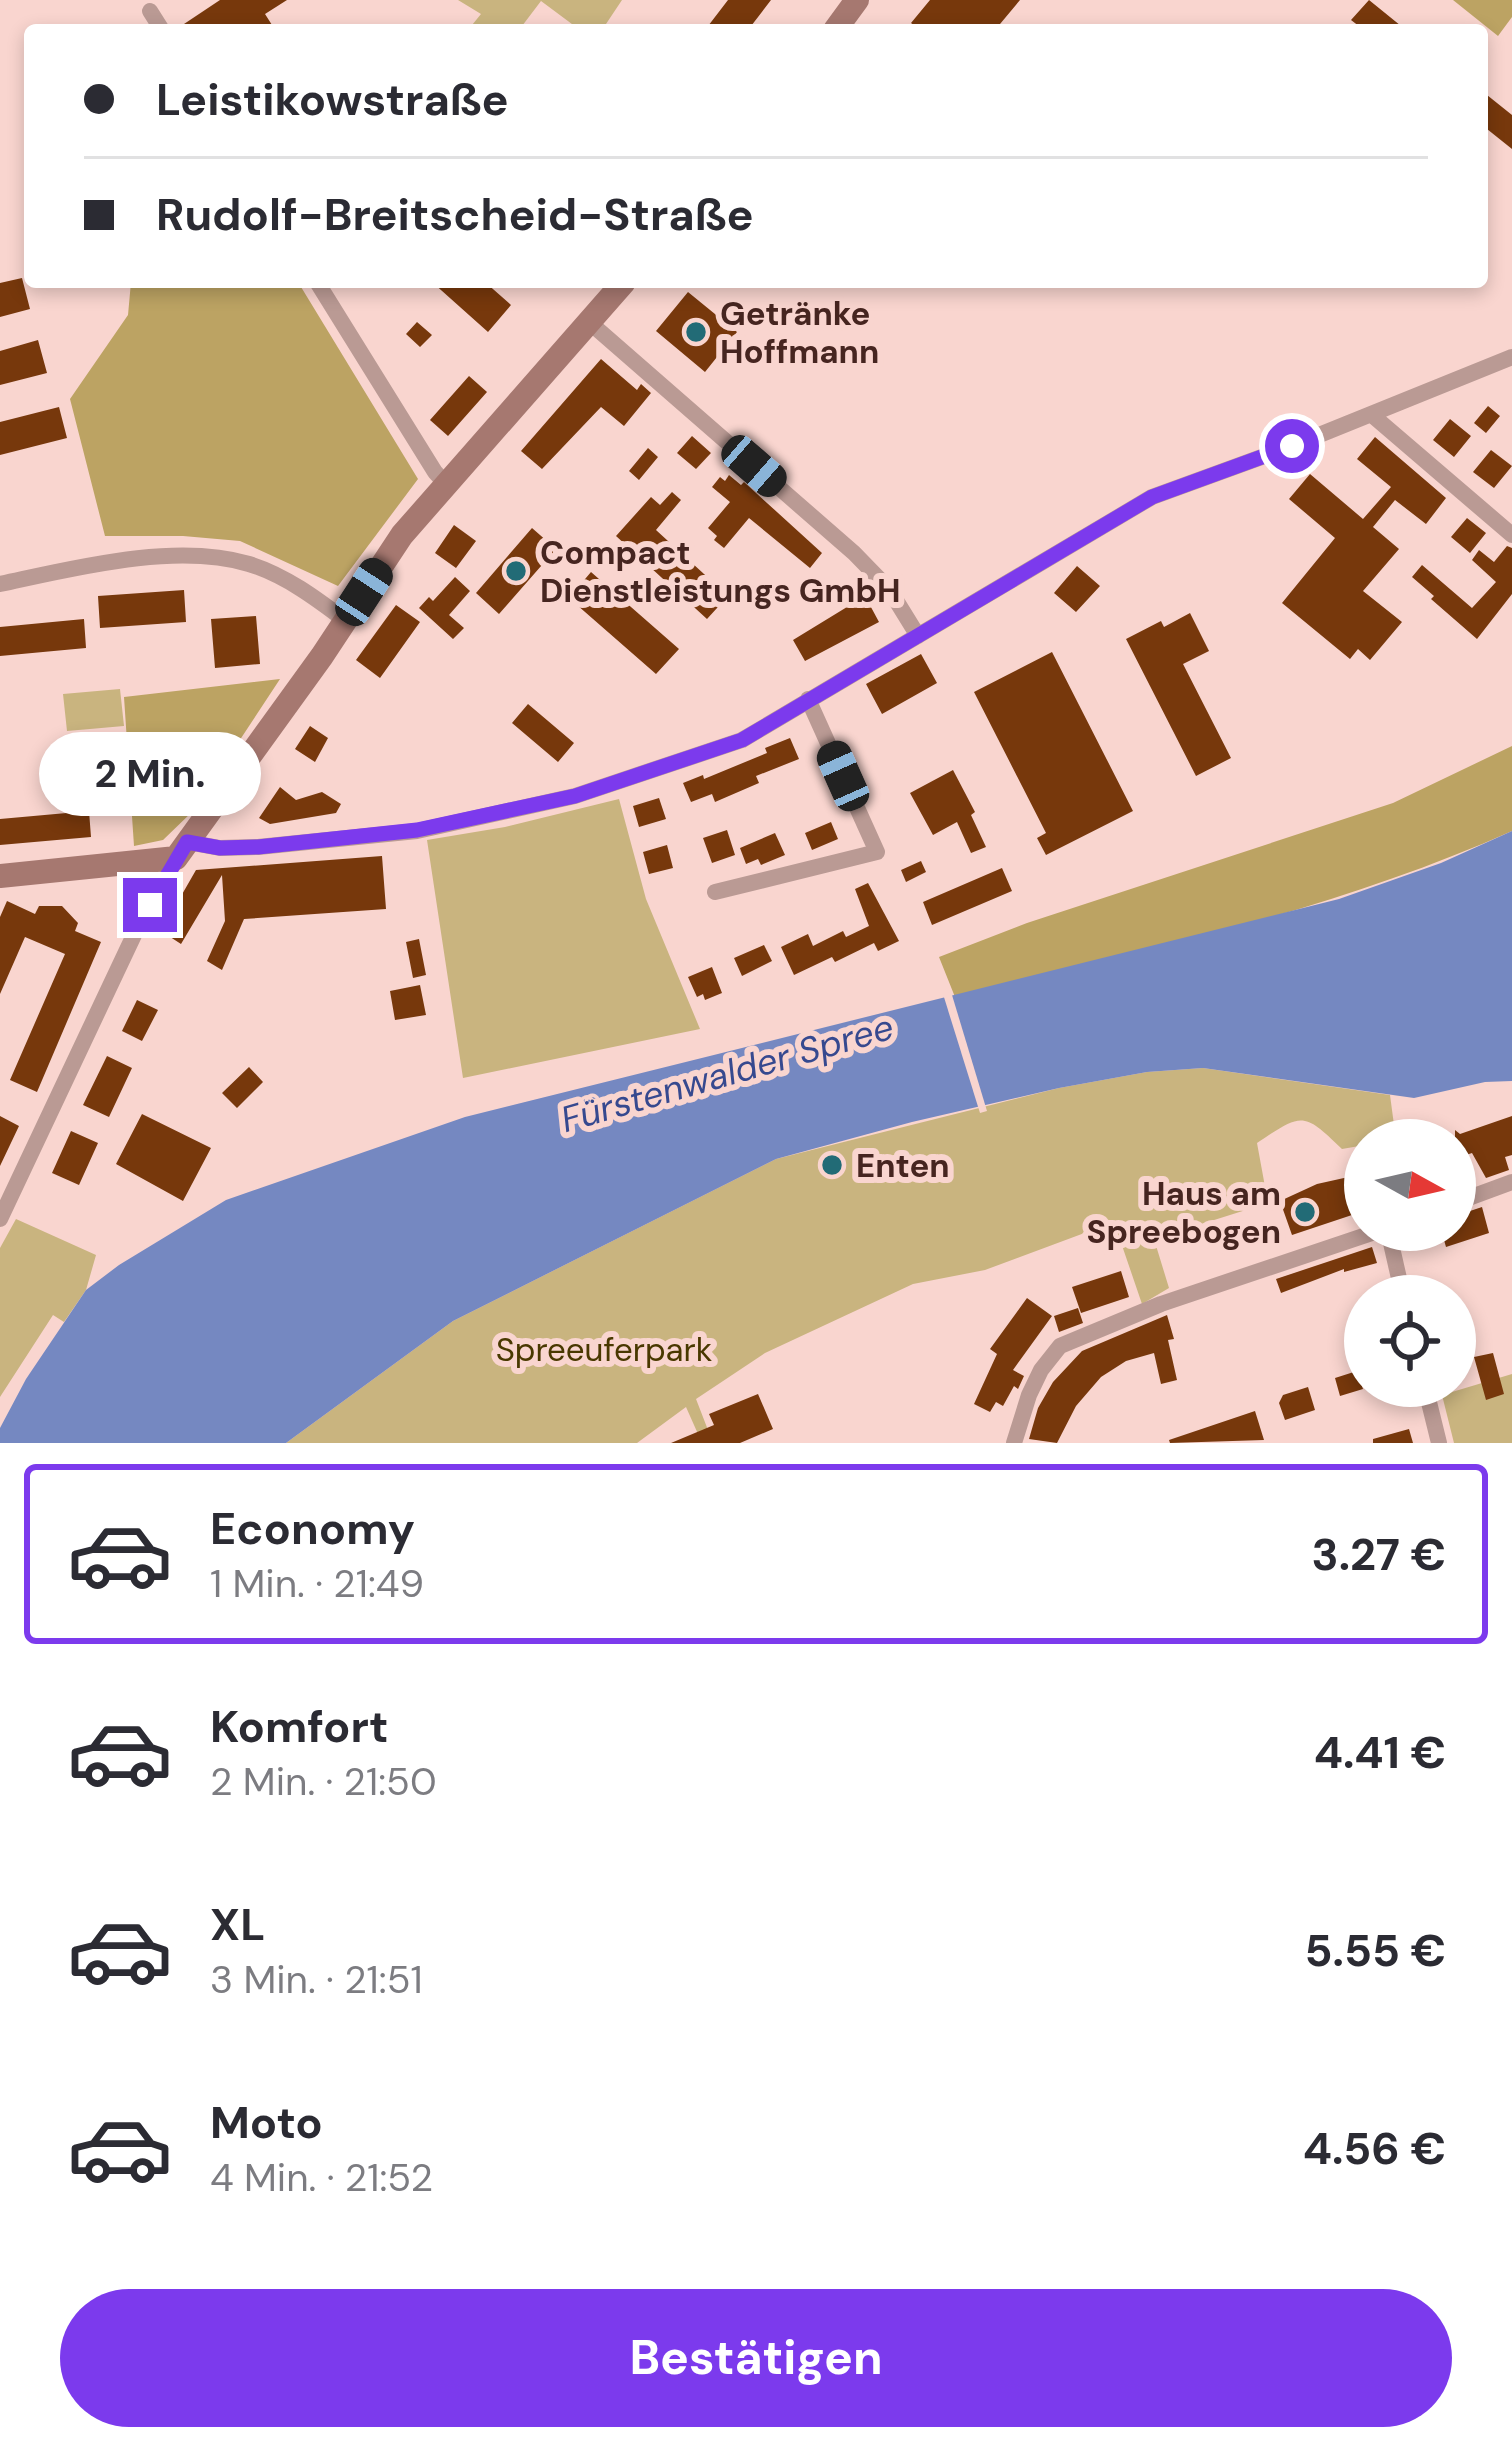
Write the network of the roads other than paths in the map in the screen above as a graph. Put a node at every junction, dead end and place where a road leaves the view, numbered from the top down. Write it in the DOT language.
graph roads {
  1 [pos="150,11"];
  2 [pos="158,24"];
  3 [pos="321,288"];
  4 [pos="619,288"];
  5 [pos="588,321"];
  6 [pos="1512,357"];
  7 [pos="1372,415"];
  8 [pos="445,483"];
  9 [pos="1512,535"];
  10 [pos="0,584"];
  11 [pos="346,621"];
  12 [pos="918,636"];
  13 [pos="808,699"];
  14 [pos="182,850"];
  15 [pos="0,876"];
  16 [pos="715,892"];
  17 [pos="1512,1182"];
  18 [pos="1476,1195"];
  19 [pos="0,1219"];
  20 [pos="1344,1243"];
  21 [pos="1430,1407"];
  22 [pos="1013,1443"];
  23 [pos="1439,1443"];
  1 -- 2 [label="street"];
  3 -- 8 [label="street"];
  4 -- 5 [label="main road"];
  5 -- 8 [label="main road"];
  5 -- 12 [label="street"];
  6 -- 7 [label="street"];
  7 -- 9 [label="street"];
  7 -- 12 [label="street"];
  8 -- 11 [label="main road"];
  10 -- 11 [label="street"];
  11 -- 14 [label="main road"];
  12 -- 13 [label="street"];
  13 -- 14 [label="street"];
  13 -- 16 [label="street"];
  14 -- 15 [label="main road"];
  14 -- 19 [label="street"];
  17 -- 18 [label="street"];
  20 -- 22 [label="street"];
  21 -- 23 [label="street"];
}
